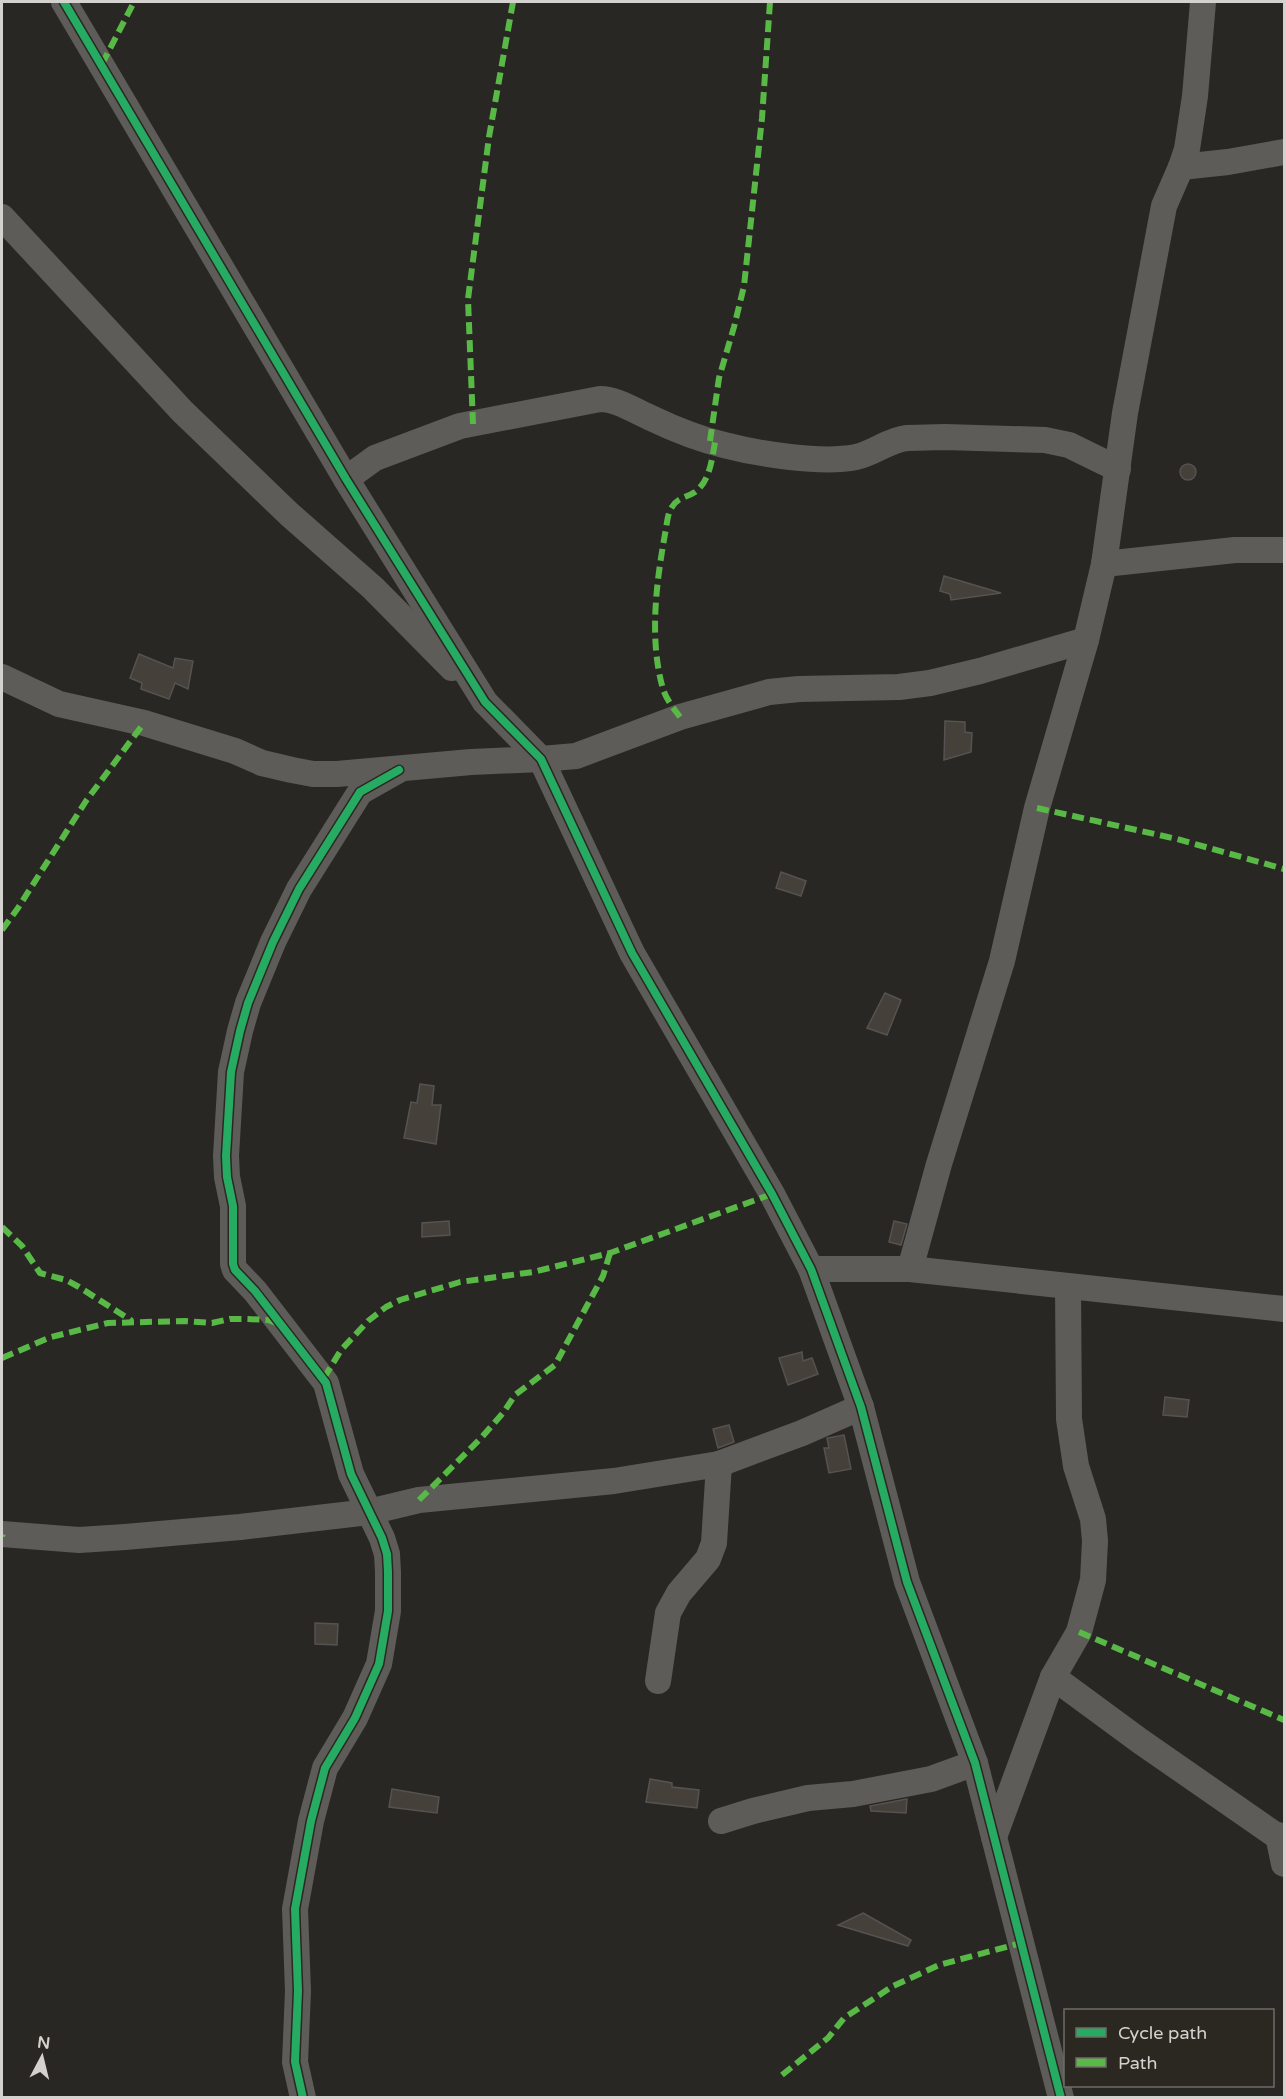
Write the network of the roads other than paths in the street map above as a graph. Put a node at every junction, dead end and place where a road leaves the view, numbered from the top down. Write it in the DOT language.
graph roads {
  1 [pos="64,2"];
  2 [pos="1203,2"];
  3 [pos="1284,152"];
  4 [pos="1181,167"];
  5 [pos="2,217"];
  6 [pos="1118,469"];
  7 [pos="346,479"];
  8 [pos="1284,550"];
  9 [pos="1104,564"];
  10 [pos="1086,640"];
  11 [pos="2,677"];
  12 [pos="485,702"];
  13 [pos="541,759"];
  14 [pos="399,770"];
  15 [pos="811,1269"];
  16 [pos="910,1269"];
  17 [pos="1068,1287"];
  18 [pos="1284,1309"];
  19 [pos="861,1407"];
  20 [pos="719,1464"];
  21 [pos="369,1512"];
  22 [pos="2,1534"];
  23 [pos="1053,1677"];
  24 [pos="658,1681"];
  25 [pos="975,1763"];
  26 [pos="721,1821"];
  27 [pos="994,1837"];
  28 [pos="1281,1838"];
  29 [pos="1284,1864"];
  30 [pos="303,2097"];
  31 [pos="1061,2097"];
  1 -- 7 [label="street"];
  2 -- 4 [label="street"];
  3 -- 4 [label="street"];
  4 -- 6 [label="street"];
  5 -- 12 [label="street"];
  6 -- 7 [label="street"];
  6 -- 9 [label="street"];
  7 -- 12 [label="street"];
  8 -- 9 [label="street"];
  9 -- 10 [label="street"];
  10 -- 13 [label="street"];
  10 -- 16 [label="street"];
  11 -- 14 [label="street"];
  12 -- 13 [label="street"];
  13 -- 14 [label="street"];
  13 -- 15 [label="street"];
  14 -- 21 [label="street"];
  15 -- 16 [label="street"];
  15 -- 19 [label="street"];
  16 -- 17 [label="street"];
  17 -- 18 [label="street"];
  17 -- 23 [label="street"];
  19 -- 20 [label="street"];
  19 -- 25 [label="street"];
  20 -- 21 [label="street"];
  20 -- 24 [label="street"];
  21 -- 22 [label="street"];
  21 -- 30 [label="street"];
  23 -- 27 [label="street"];
  23 -- 28 [label="street"];
  25 -- 26 [label="street"];
  25 -- 27 [label="street"];
  27 -- 31 [label="street"];
  28 -- 29 [label="street"];
}
